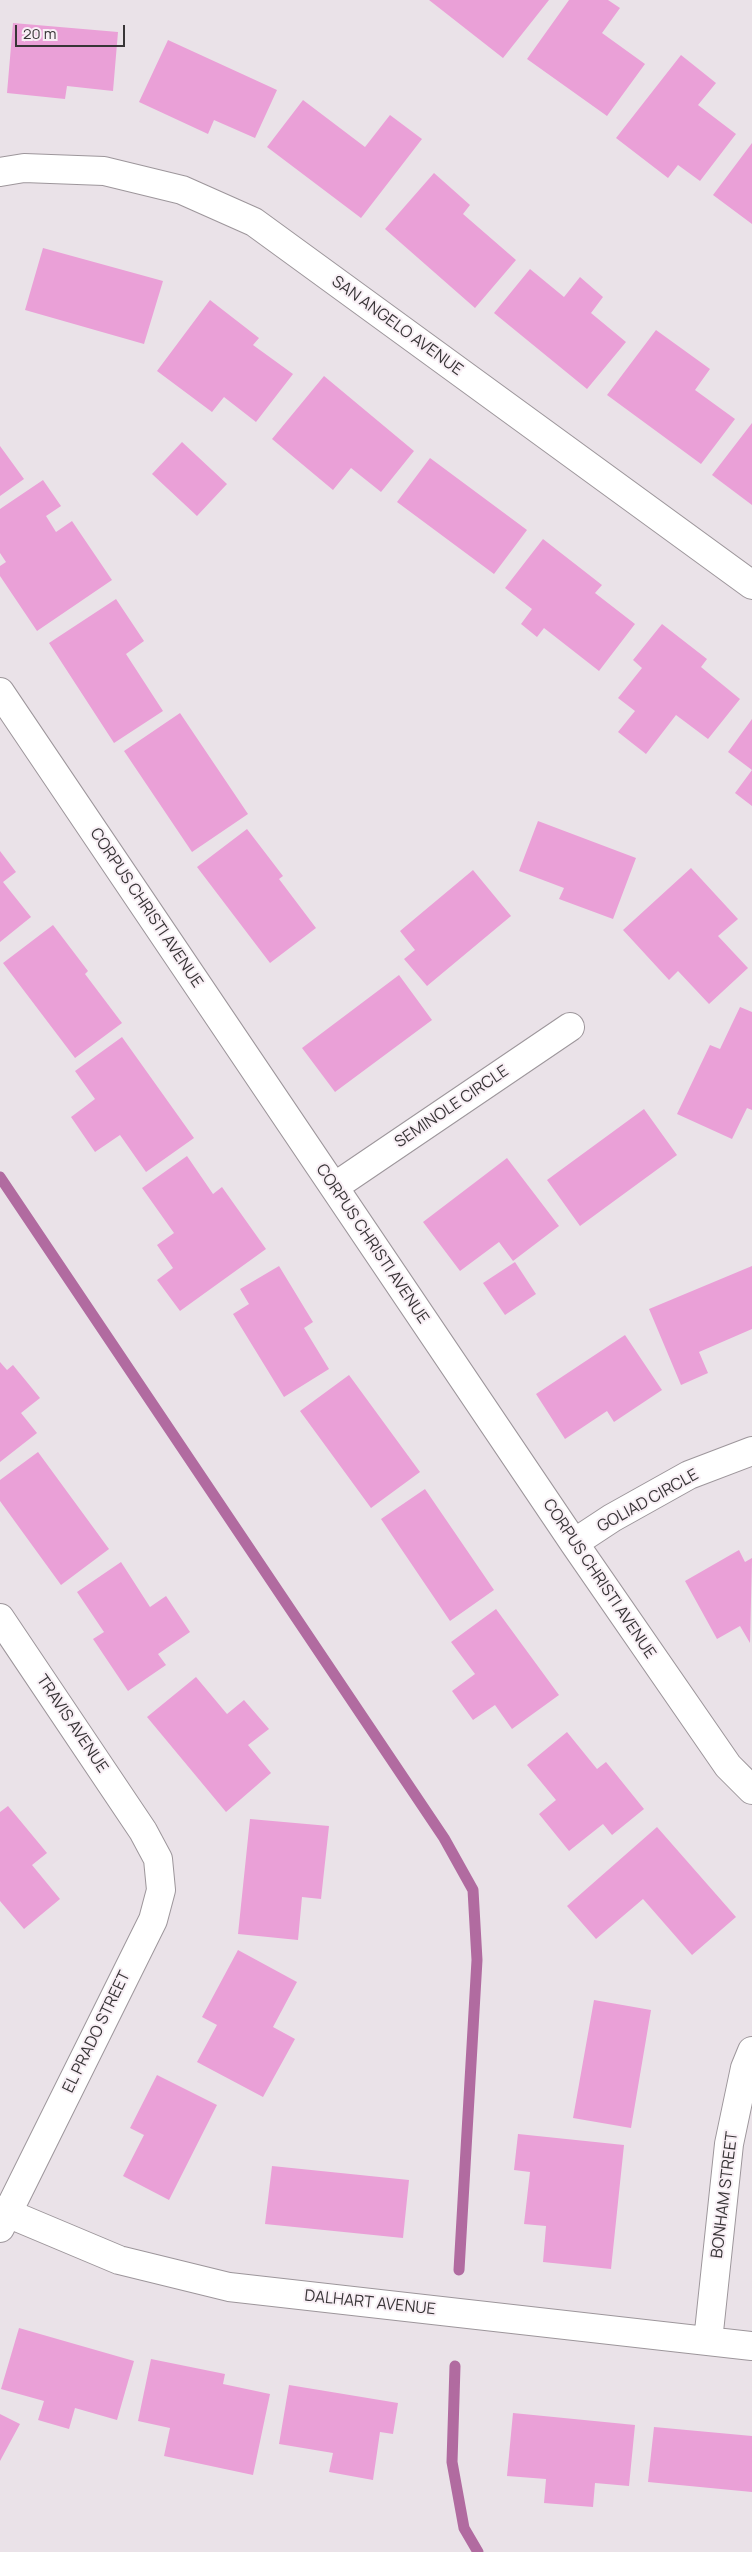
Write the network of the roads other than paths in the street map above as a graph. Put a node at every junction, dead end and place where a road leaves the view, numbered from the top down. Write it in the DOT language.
graph roads {
  1 [pos="0,172"];
  2 [pos="752,585"];
  3 [pos="0,692"];
  4 [pos="570,1028"];
  5 [pos="334,1187"];
  6 [pos="752,1451"];
  7 [pos="574,1543"];
  8 [pos="0,1618"];
  9 [pos="752,1790"];
  10 [pos="144,1831"];
  11 [pos="752,2051"];
  12 [pos="2,2217"];
  13 [pos="708,2341"];
  14 [pos="752,2346"];
  1 -- 2 [label="street, SAN ANGELO AVENUE"];
  3 -- 5 [label="street, CORPUS CHRISTI AVENUE"];
  4 -- 5 [label="street, SEMINOLE CIRCLE"];
  5 -- 7 [label="street, CORPUS CHRISTI AVENUE"];
  6 -- 7 [label="street, GOLIAD CIRCLE"];
  7 -- 9 [label="street, CORPUS CHRISTI AVENUE"];
  8 -- 10 [label="street, TRAVIS AVENUE"];
  10 -- 12 [label="street, EL PRADO STREET"];
  11 -- 13 [label="street, BONHAM STREET"];
  12 -- 13 [label="street, DALHART AVENUE"];
  13 -- 14 [label="street, DALHART AVENUE"];
}
